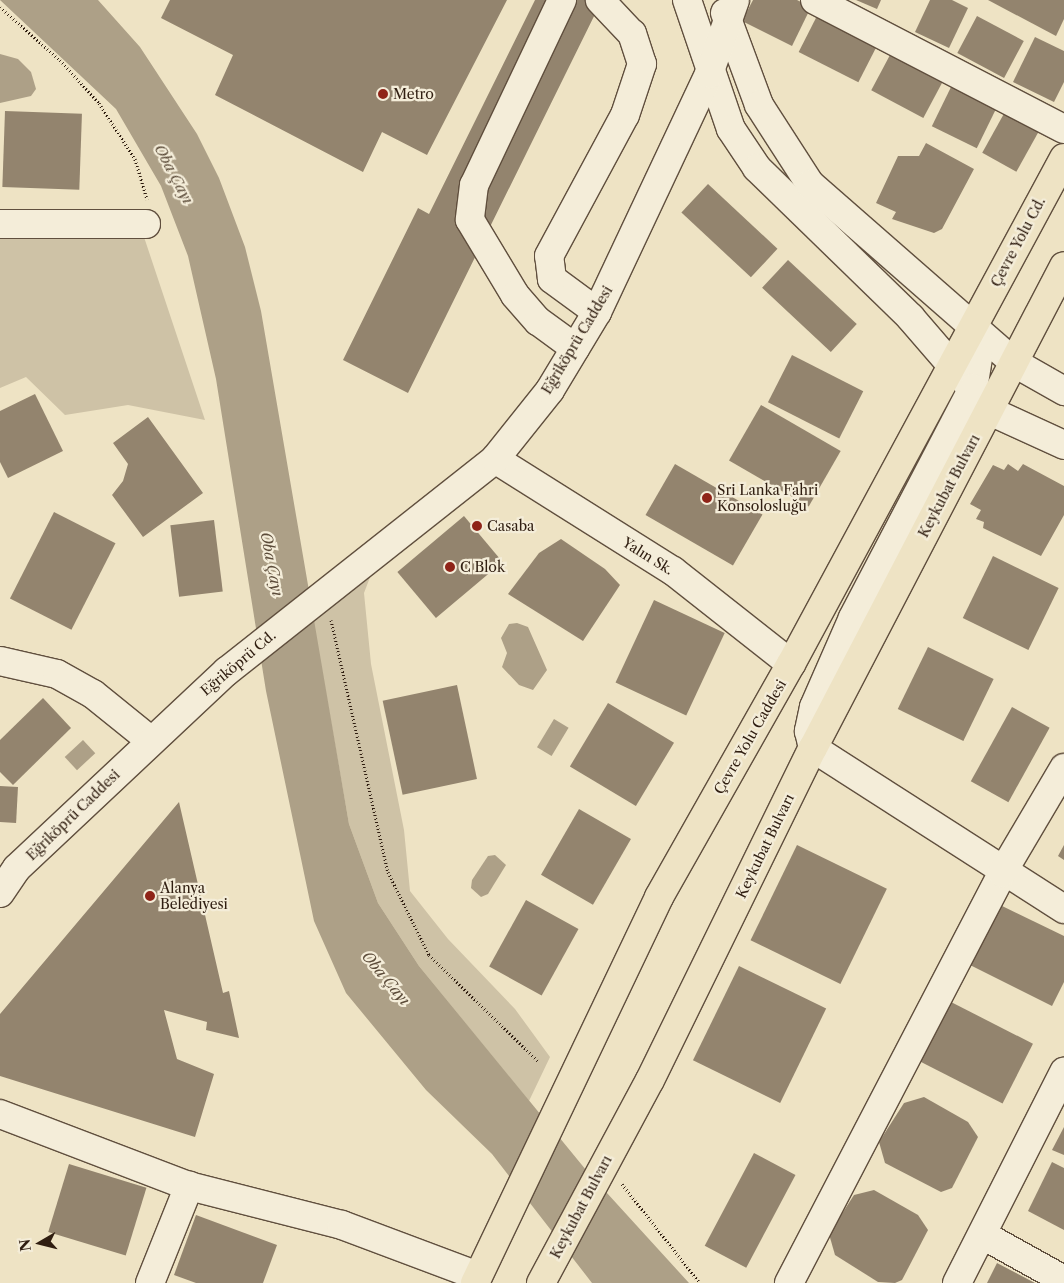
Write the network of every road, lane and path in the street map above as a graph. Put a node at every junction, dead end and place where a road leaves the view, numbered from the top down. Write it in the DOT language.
graph roads {
  1 [pos="562,0"];
  2 [pos="600,0"];
  3 [pos="687,0"];
  4 [pos="815,0"];
  5 [pos="728,6"];
  6 [pos="0,7"];
  7 [pos="709,74"];
  8 [pos="1064,129"];
  9 [pos="1064,158"];
  10 [pos="0,224"];
  11 [pos="146,224"];
  12 [pos="1064,266"];
  13 [pos="597,312"];
  14 [pos="973,327"];
  15 [pos="575,348"];
  16 [pos="1013,362"];
  17 [pos="952,363"];
  18 [pos="973,388"];
  19 [pos="1064,391"];
  20 [pos="992,412"];
  21 [pos="1064,445"];
  22 [pos="495,459"];
  23 [pos="328,590"];
  24 [pos="331,617"];
  25 [pos="0,660"];
  26 [pos="791,664"];
  27 [pos="150,740"];
  28 [pos="813,748"];
  29 [pos="1064,768"];
  30 [pos="1002,873"];
  31 [pos="0,894"];
  32 [pos="1064,909"];
  33 [pos="538,1061"];
  34 [pos="1064,1072"];
  35 [pos="0,1114"];
  36 [pos="618,1180"];
  37 [pos="189,1186"];
  38 [pos="983,1236"];
  39 [pos="476,1280"];
  40 [pos="1064,1280"];
  41 [pos="150,1283"];
  42 [pos="540,1283"];
  43 [pos="700,1283"];
  44 [pos="789,1283"];
  45 [pos="957,1283"];
  1 -- 15 [label="street"];
  2 -- 13 [label="street"];
  3 -- 7 [label="street"];
  4 -- 8 [label="street"];
  5 -- 7 [label="street, Eğriköprü Caddesi"];
  5 -- 14 [label="street"];
  6 -- 11 [label="path"];
  7 -- 13 [label="street, Eğriköprü Caddesi"];
  7 -- 17 [label="street"];
  9 -- 14 [label="highway, Çevre Yolu Cd."];
  10 -- 11 [label="street"];
  12 -- 16 [label="highway"];
  13 -- 15 [label="street, Eğriköprü Caddesi"];
  14 -- 16 [label="street"];
  14 -- 17 [label="highway, Çevre Yolu Cd."];
  14 -- 18 [label="street"];
  15 -- 22 [label="street, Eğriköprü Caddesi"];
  16 -- 18 [label="street"];
  16 -- 19 [label="street"];
  16 -- 20 [label="highway, Keykubat Bulvarı"];
  17 -- 18 [label="street"];
  17 -- 26 [label="highway, Çevre Yolu Caddesi"];
  18 -- 20 [label="street"];
  18 -- 28 [label="street"];
  20 -- 21 [label="street"];
  20 -- 28 [label="highway, Keykubat Bulvarı"];
  22 -- 23 [label="street, Eğriköprü Caddesi"];
  22 -- 26 [label="street, Yalın Sk."];
  23 -- 27 [label="street, Eğriköprü Cd."];
  24 -- 33 [label="path"];
  25 -- 27 [label="street"];
  26 -- 39 [label="highway, Çevre Yolu Caddesi"];
  27 -- 31 [label="street, Eğriköprü Caddesi"];
  28 -- 30 [label="street"];
  28 -- 42 [label="highway, Keykubat Bulvarı"];
  29 -- 30 [label="street"];
  30 -- 32 [label="street"];
  30 -- 44 [label="street"];
  34 -- 38 [label="street"];
  35 -- 37 [label="street"];
  36 -- 43 [label="path"];
  37 -- 39 [label="street"];
  37 -- 41 [label="street"];
  38 -- 40 [label="street"];
  38 -- 45 [label="street"];
}
